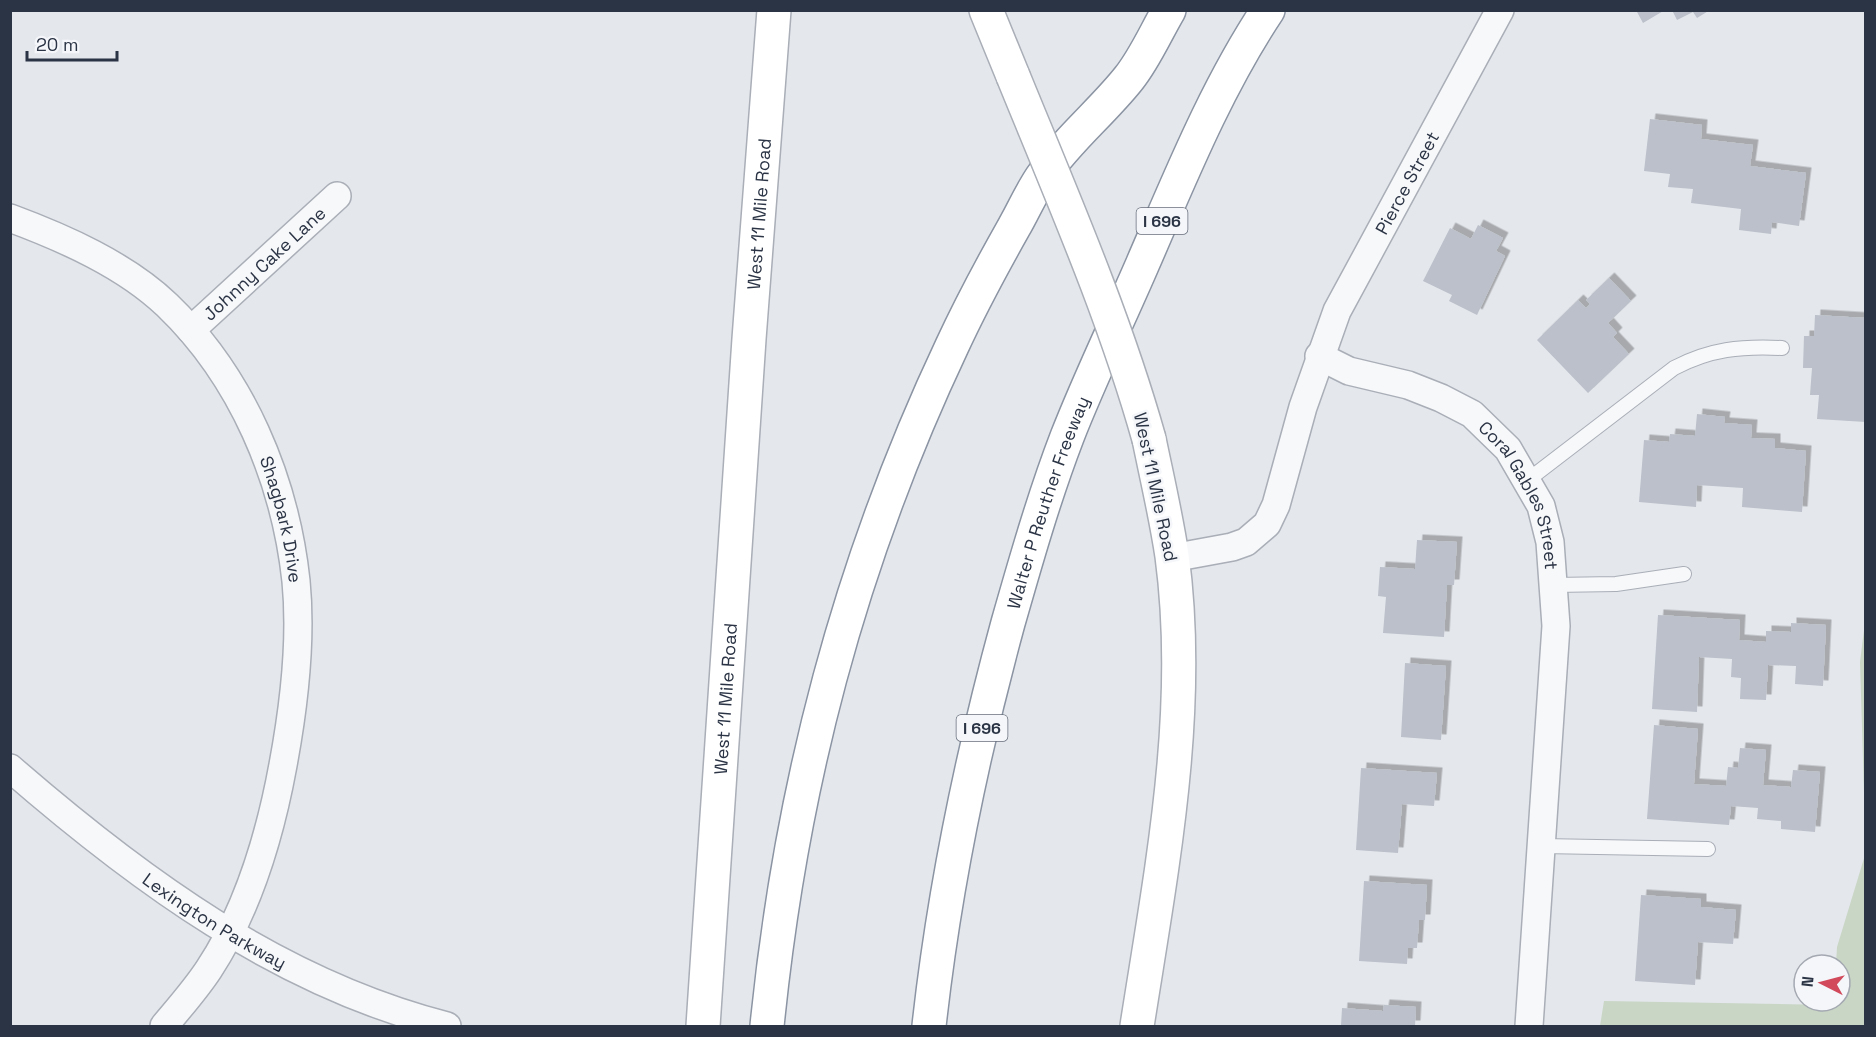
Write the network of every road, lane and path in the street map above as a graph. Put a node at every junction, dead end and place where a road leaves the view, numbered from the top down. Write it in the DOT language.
graph roads {
  1 [pos="774,10"];
  2 [pos="975,10"];
  3 [pos="986,10"];
  4 [pos="1169,10"];
  5 [pos="1268,10"];
  6 [pos="1500,10"];
  7 [pos="1009,66"];
  8 [pos="337,196"];
  9 [pos="10,218"];
  10 [pos="191,330"];
  11 [pos="1782,348"];
  12 [pos="1319,356"];
  13 [pos="1528,480"];
  14 [pos="1172,558"];
  15 [pos="1684,574"];
  16 [pos="1554,585"];
  17 [pos="10,768"];
  18 [pos="1542,846"];
  19 [pos="1708,849"];
  20 [pos="228,934"];
  21 [pos="164,1026"];
  22 [pos="447,1026"];
  23 [pos="703,1026"];
  24 [pos="767,1026"];
  25 [pos="929,1026"];
  26 [pos="1137,1026"];
  27 [pos="1529,1026"];
  1 -- 23 [label="main road, West 11 Mile Road"];
  2 -- 7 [label="main road"];
  3 -- 7 [label="main road, West 11 Mile Road"];
  4 -- 24 [label="main road"];
  5 -- 25 [label="main road, Walter P Reuther Freeway / I 696"];
  6 -- 12 [label="street, Pierce Street"];
  7 -- 14 [label="main road, West 11 Mile Road, bridge"];
  8 -- 10 [label="street, Johnny Cake Lane"];
  9 -- 10 [label="street, Shagbark Drive"];
  10 -- 20 [label="street, Shagbark Drive"];
  11 -- 13 [label="lane"];
  12 -- 13 [label="street, Coral Gables Street"];
  12 -- 14 [label="street"];
  13 -- 16 [label="street, Coral Gables Street"];
  14 -- 26 [label="main road, West 11 Mile Road"];
  15 -- 16 [label="lane"];
  16 -- 18 [label="street, Coral Gables Street"];
  17 -- 20 [label="street, Lexington Parkway"];
  18 -- 19 [label="lane"];
  18 -- 27 [label="street, Coral Gables Street"];
  20 -- 21 [label="street, Shagbark Drive"];
  20 -- 22 [label="street, Lexington Parkway"];
}
